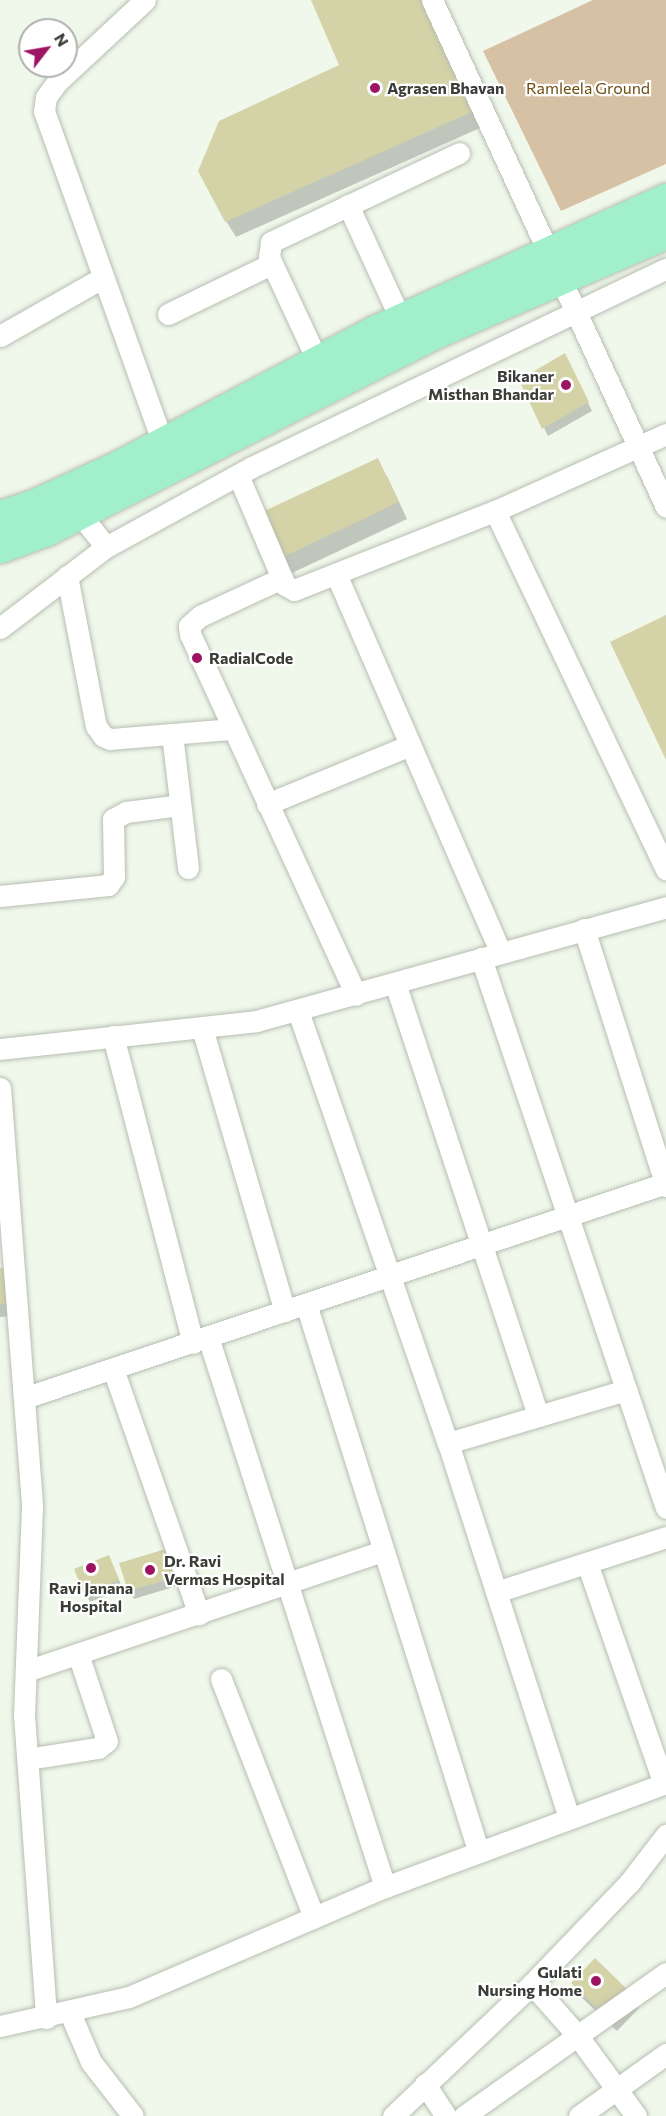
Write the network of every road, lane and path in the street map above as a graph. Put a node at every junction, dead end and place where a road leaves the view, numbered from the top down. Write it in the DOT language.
graph roads {
  1 [pos="146,0"];
  2 [pos="432,0"];
  3 [pos="459,153"];
  4 [pos="666,200"];
  5 [pos="348,205"];
  6 [pos="666,232"];
  7 [pos="272,264"];
  8 [pos="553,267"];
  9 [pos="666,269"];
  10 [pos="102,278"];
  11 [pos="574,311"];
  12 [pos="168,314"];
  13 [pos="401,320"];
  14 [pos="0,336"];
  15 [pos="318,362"];
  16 [pos="666,435"];
  17 [pos="164,443"];
  18 [pos="638,447"];
  19 [pos="237,475"];
  20 [pos="666,507"];
  21 [pos="495,511"];
  22 [pos="79,513"];
  23 [pos="0,517"];
  24 [pos="0,546"];
  25 [pos="106,547"];
  26 [pos="336,574"];
  27 [pos="68,576"];
  28 [pos="282,578"];
  29 [pos="0,628"];
  30 [pos="232,729"];
  31 [pos="172,734"];
  32 [pos="410,745"];
  33 [pos="267,804"];
  34 [pos="180,805"];
  35 [pos="188,868"];
  36 [pos="666,869"];
  37 [pos="0,896"];
  38 [pos="666,906"];
  39 [pos="584,929"];
  40 [pos="491,956"];
  41 [pos="395,983"];
  42 [pos="356,995"];
  43 [pos="298,1011"];
  44 [pos="202,1028"];
  45 [pos="112,1036"];
  46 [pos="0,1049"];
  47 [pos="0,1088"];
  48 [pos="666,1184"];
  49 [pos="568,1216"];
  50 [pos="480,1244"];
  51 [pos="388,1277"];
  52 [pos="306,1304"];
  53 [pos="285,1311"];
  54 [pos="200,1340"];
  55 [pos="113,1369"];
  56 [pos="626,1390"];
  57 [pos="24,1398"];
  58 [pos="538,1416"];
  59 [pos="448,1443"];
  60 [pos="657,1454"];
  61 [pos="666,1508"];
  62 [pos="666,1537"];
  63 [pos="383,1551"];
  64 [pos="587,1563"];
  65 [pos="288,1584"];
  66 [pos="496,1592"];
  67 [pos="199,1614"];
  68 [pos="78,1654"];
  69 [pos="26,1671"];
  70 [pos="221,1679"];
  71 [pos="27,1759"];
  72 [pos="665,1784"];
  73 [pos="569,1817"];
  74 [pos="666,1835"];
  75 [pos="478,1850"];
  76 [pos="385,1887"];
  77 [pos="314,1918"];
  78 [pos="666,1973"];
  79 [pos="532,1984"];
  80 [pos="70,2013"];
  81 [pos="46,2018"];
  82 [pos="0,2026"];
  83 [pos="577,2035"];
  84 [pos="666,2055"];
  85 [pos="425,2084"];
  86 [pos="618,2090"];
  87 [pos="133,2116"];
  88 [pos="393,2116"];
  89 [pos="446,2116"];
  90 [pos="464,2116"];
  91 [pos="579,2116"];
  92 [pos="636,2116"];
  1 -- 10 [label="street"];
  2 -- 8 [label="street"];
  3 -- 5 [label="street"];
  4 -- 8 [label="main road"];
  5 -- 7 [label="street"];
  5 -- 13 [label="street"];
  6 -- 8 [label="main road"];
  7 -- 12 [label="street"];
  7 -- 15 [label="street"];
  8 -- 11 [label="street"];
  8 -- 13 [label="main road"];
  8 -- 22 [label="main road"];
  9 -- 11 [label="street"];
  10 -- 14 [label="street"];
  10 -- 17 [label="street"];
  11 -- 18 [label="street"];
  11 -- 19 [label="street"];
  13 -- 15 [label="main road"];
  15 -- 17 [label="main road"];
  16 -- 18 [label="street"];
  17 -- 23 [label="main road"];
  18 -- 20 [label="street"];
  18 -- 21 [label="street"];
  19 -- 25 [label="street"];
  19 -- 28 [label="street"];
  21 -- 26 [label="street"];
  21 -- 36 [label="street"];
  22 -- 24 [label="main road"];
  22 -- 25 [label="street"];
  25 -- 27 [label="street"];
  26 -- 28 [label="street"];
  26 -- 32 [label="street"];
  27 -- 29 [label="street"];
  27 -- 31 [label="street"];
  28 -- 30 [label="street"];
  30 -- 31 [label="street"];
  30 -- 33 [label="street"];
  31 -- 34 [label="street"];
  32 -- 33 [label="street"];
  32 -- 40 [label="street"];
  33 -- 42 [label="street"];
  34 -- 35 [label="street"];
  34 -- 37 [label="street"];
  38 -- 39 [label="street"];
  39 -- 40 [label="street"];
  39 -- 48 [label="street"];
  40 -- 41 [label="street"];
  40 -- 49 [label="street"];
  41 -- 42 [label="street"];
  41 -- 50 [label="street"];
  42 -- 43 [label="street"];
  43 -- 44 [label="street"];
  43 -- 51 [label="street"];
  44 -- 45 [label="street"];
  44 -- 53 [label="street"];
  45 -- 46 [label="street"];
  45 -- 54 [label="street"];
  47 -- 57 [label="street"];
  48 -- 49 [label="street"];
  49 -- 50 [label="street"];
  49 -- 56 [label="street"];
  50 -- 51 [label="street"];
  50 -- 58 [label="street"];
  51 -- 52 [label="street"];
  51 -- 59 [label="street"];
  52 -- 53 [label="street"];
  52 -- 63 [label="street"];
  53 -- 54 [label="street"];
  54 -- 55 [label="street"];
  54 -- 65 [label="street"];
  55 -- 57 [label="street"];
  55 -- 67 [label="street"];
  56 -- 58 [label="street"];
  56 -- 60 [label="street"];
  57 -- 69 [label="street"];
  58 -- 59 [label="street"];
  59 -- 66 [label="street"];
  60 -- 61 [label="street"];
  62 -- 64 [label="street"];
  63 -- 65 [label="street"];
  63 -- 75 [label="street"];
  64 -- 66 [label="street"];
  64 -- 72 [label="street"];
  65 -- 67 [label="street"];
  65 -- 76 [label="street"];
  66 -- 73 [label="street"];
  67 -- 68 [label="street"];
  68 -- 69 [label="street"];
  68 -- 71 [label="street"];
  69 -- 71 [label="street"];
  70 -- 77 [label="street"];
  71 -- 81 [label="street"];
  72 -- 73 [label="street"];
  73 -- 75 [label="street"];
  74 -- 79 [label="street"];
  75 -- 76 [label="street"];
  76 -- 77 [label="street"];
  77 -- 80 [label="street"];
  78 -- 83 [label="street"];
  79 -- 83 [label="street"];
  79 -- 85 [label="street"];
  80 -- 81 [label="street"];
  80 -- 87 [label="street"];
  81 -- 82 [label="street"];
  83 -- 86 [label="street"];
  83 -- 90 [label="street"];
  84 -- 86 [label="street"];
  85 -- 88 [label="street"];
  85 -- 89 [label="street"];
  86 -- 91 [label="street"];
  86 -- 92 [label="street"];
}
